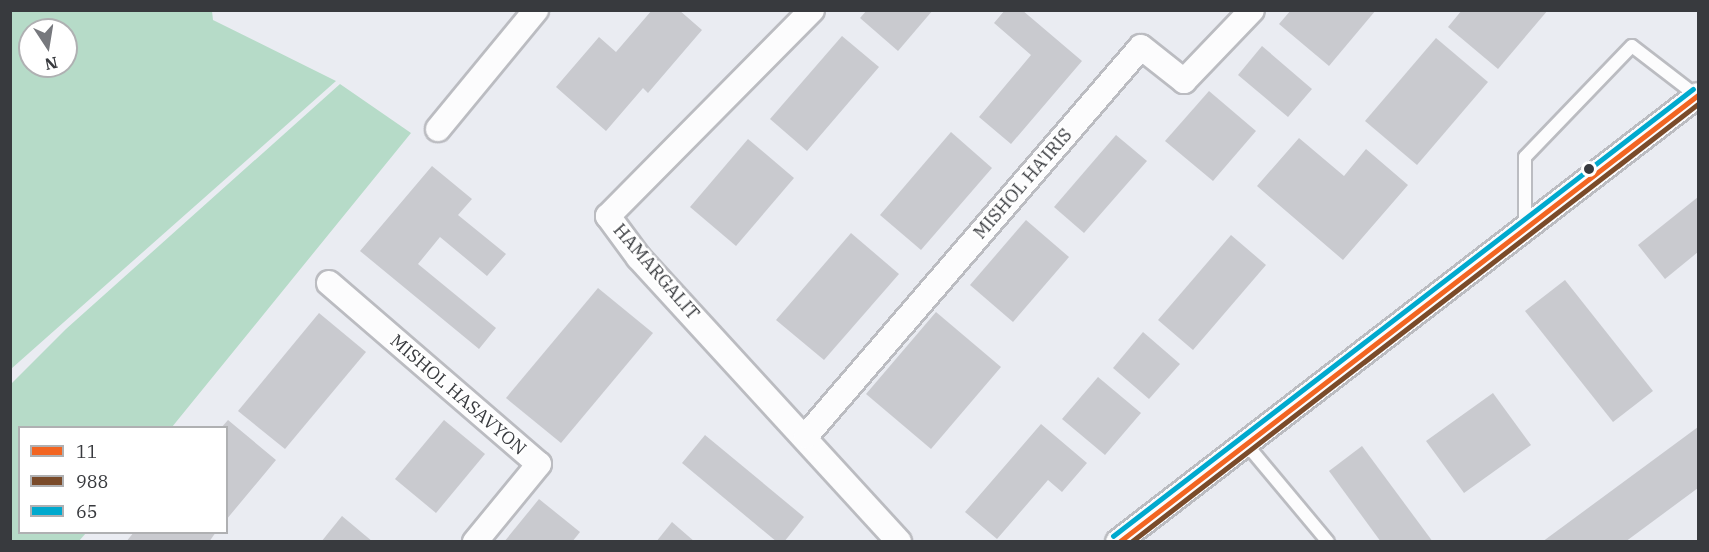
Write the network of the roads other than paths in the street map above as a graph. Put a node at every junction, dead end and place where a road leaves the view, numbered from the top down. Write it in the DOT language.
graph roads {
  1 [pos="536,10"];
  2 [pos="812,10"];
  3 [pos="1252,10"];
  4 [pos="1698,96"];
  5 [pos="438,129"];
  6 [pos="1526,231"];
  7 [pos="329,283"];
  8 [pos="806,436"];
  9 [pos="1247,444"];
  10 [pos="475,542"];
  11 [pos="899,542"];
  12 [pos="1118,542"];
  13 [pos="1328,542"];
  1 -- 5 [label="street"];
  2 -- 8 [label="street, HAMARGALIT"];
  3 -- 8 [label="street, MISHOL HA'IRIS"];
  4 -- 6 [label="street"];
  4 -- 6 [label="lane"];
  6 -- 9 [label="street"];
  7 -- 10 [label="street, MISHOL HASAVYON"];
  8 -- 11 [label="street, HAMARGALIT"];
  9 -- 12 [label="street"];
  9 -- 13 [label="lane"];
}
